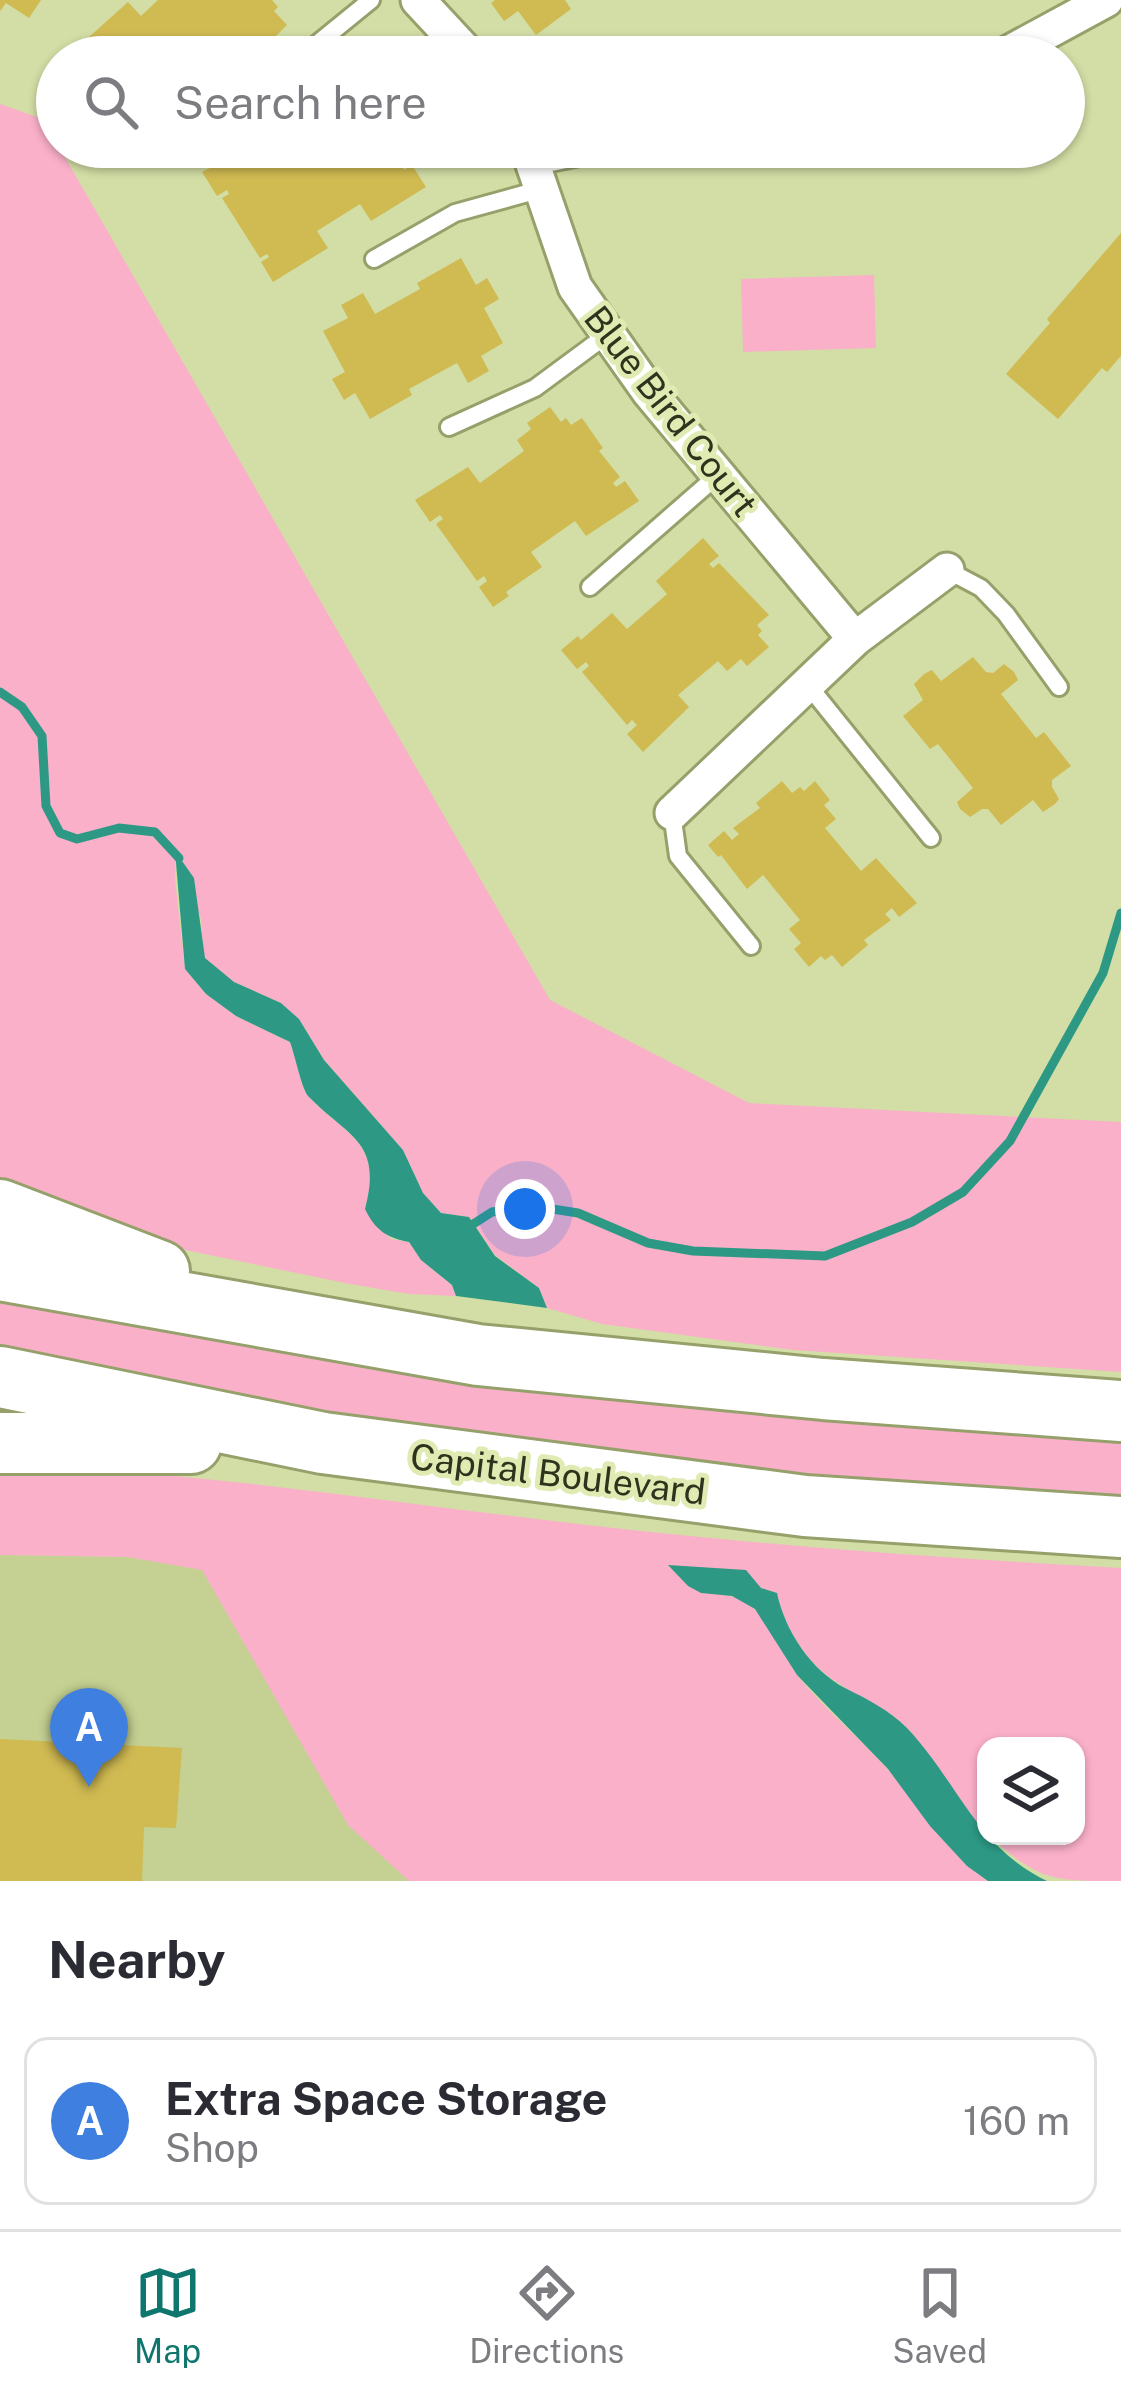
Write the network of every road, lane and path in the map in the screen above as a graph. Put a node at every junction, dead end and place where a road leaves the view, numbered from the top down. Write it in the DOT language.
graph roads {
  1 [pos="371,0"];
  2 [pos="418,0"];
  3 [pos="1106,0"];
  4 [pos="327,36"];
  5 [pos="451,36"];
  6 [pos="1039,36"];
  7 [pos="528,168"];
  8 [pos="534,168"];
  9 [pos="374,259"];
  10 [pos="608,334"];
  11 [pos="449,427"];
  12 [pos="718,476"];
  13 [pos="946,570"];
  14 [pos="590,586"];
  15 [pos="855,639"];
  16 [pos="808,685"];
  17 [pos="1059,687"];
  18 [pos="672,813"];
  19 [pos="932,838"];
  20 [pos="751,946"];
  21 [pos="0,1210"];
  22 [pos="0,1270"];
  23 [pos="305,1327"];
  24 [pos="0,1377"];
  25 [pos="1121,1411"];
  26 [pos="0,1443"];
  27 [pos="323,1443"];
  28 [pos="1121,1527"];
  1 -- 4 [label="lane"];
  2 -- 5 [label="street"];
  3 -- 6 [label="street"];
  7 -- 9 [label="lane"];
  8 -- 10 [label="street, Blue Bird Court"];
  10 -- 11 [label="lane"];
  10 -- 12 [label="street, Blue Bird Court"];
  12 -- 14 [label="lane"];
  12 -- 15 [label="street, Blue Bird Court"];
  13 -- 15 [label="street"];
  13 -- 17 [label="lane"];
  15 -- 16 [label="street"];
  16 -- 18 [label="street"];
  16 -- 19 [label="lane"];
  18 -- 20 [label="lane"];
  21 -- 23 [label="highway"];
  22 -- 23 [label="highway"];
  23 -- 25 [label="highway"];
  24 -- 27 [label="highway, Capital Boulevard"];
  26 -- 27 [label="highway"];
  27 -- 28 [label="highway, Capital Boulevard"];
}
